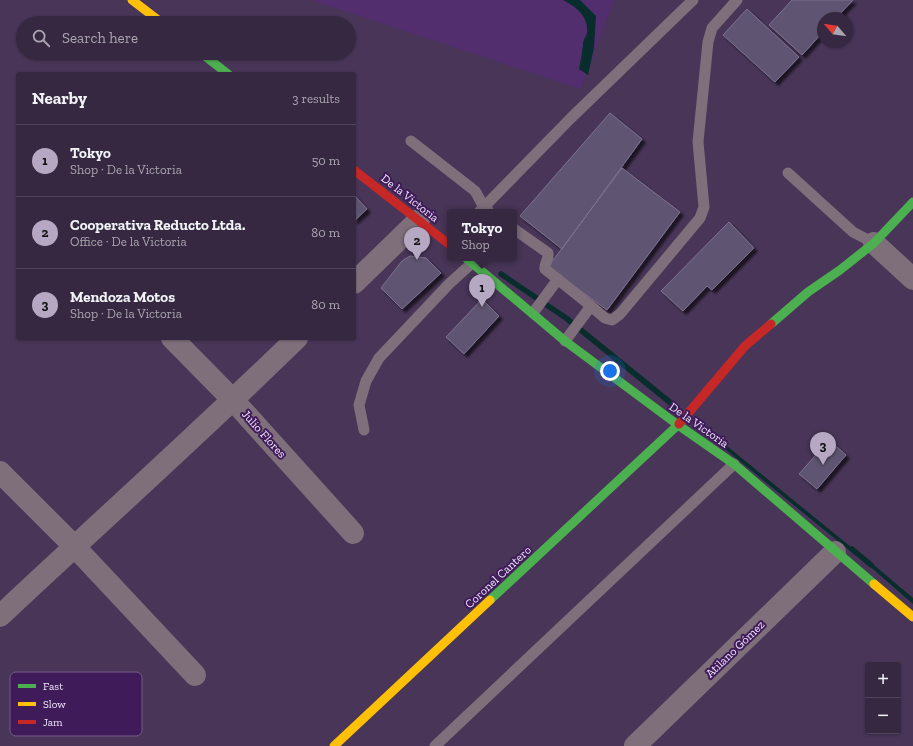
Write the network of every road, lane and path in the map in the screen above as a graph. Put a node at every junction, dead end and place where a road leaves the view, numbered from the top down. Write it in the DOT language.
graph roads {
  1 [pos="132,0"];
  2 [pos="693,0"];
  3 [pos="736,0"];
  4 [pos="153,16"];
  5 [pos="210,60"];
  6 [pos="225,72"];
  7 [pos="411,141"];
  8 [pos="356,172"];
  9 [pos="788,173"];
  10 [pos="913,202"];
  11 [pos="483,209"];
  12 [pos="486,209"];
  13 [pos="419,220"];
  14 [pos="517,231"];
  15 [pos="447,242"];
  16 [pos="874,243"];
  17 [pos="468,261"];
  18 [pos="470,261"];
  19 [pos="558,279"];
  20 [pos="913,279"];
  21 [pos="356,281"];
  22 [pos="591,306"];
  23 [pos="533,313"];
  24 [pos="174,340"];
  25 [pos="295,340"];
  26 [pos="565,340"];
  27 [pos="233,400"];
  28 [pos="678,425"];
  29 [pos="364,430"];
  30 [pos="734,464"];
  31 [pos="0,472"];
  32 [pos="353,533"];
  33 [pos="74,546"];
  34 [pos="835,552"];
  35 [pos="0,616"];
  36 [pos="913,618"];
  37 [pos="195,675"];
  38 [pos="334,746"];
  39 [pos="435,746"];
  40 [pos="634,746"];
  1 -- 4 [label="street"];
  2 -- 12 [label="lane"];
  3 -- 22 [label="lane"];
  5 -- 6 [label="street"];
  7 -- 11 [label="lane"];
  8 -- 13 [label="street, De la Victoria"];
  9 -- 16 [label="lane"];
  10 -- 16 [label="street, Coronel Cantero"];
  13 -- 15 [label="street, De la Victoria"];
  13 -- 21 [label="street"];
  14 -- 19 [label="lane"];
  16 -- 20 [label="street"];
  16 -- 28 [label="street, Coronel Cantero"];
  17 -- 29 [label="lane"];
  18 -- 23 [label="street, De la Victoria"];
  19 -- 22 [label="lane"];
  19 -- 23 [label="lane"];
  22 -- 26 [label="lane"];
  23 -- 26 [label="street, De la Victoria"];
  24 -- 27 [label="street, Julio Flores"];
  25 -- 27 [label="street"];
  26 -- 28 [label="street, De la Victoria"];
  27 -- 32 [label="street, Julio Flores"];
  27 -- 33 [label="street"];
  28 -- 30 [label="street, De la Victoria"];
  28 -- 38 [label="street, Coronel Cantero"];
  30 -- 34 [label="street, De la Victoria"];
  30 -- 39 [label="lane"];
  31 -- 33 [label="street"];
  33 -- 35 [label="street"];
  33 -- 37 [label="street"];
  34 -- 36 [label="street, De la Victoria"];
  34 -- 40 [label="street, Atilano Gómez"];
}
